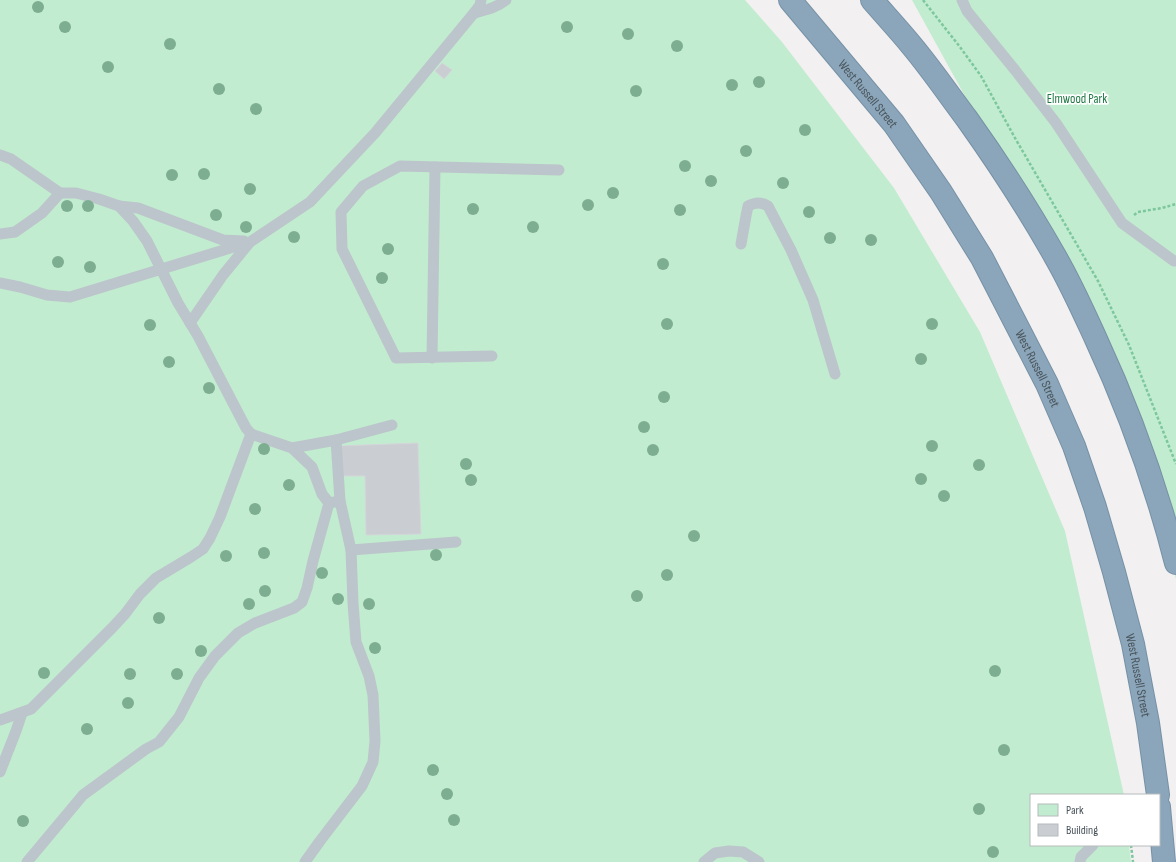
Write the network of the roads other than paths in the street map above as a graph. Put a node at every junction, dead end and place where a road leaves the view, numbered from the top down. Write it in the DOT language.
graph roads {
  1 [pos="481,0"];
  2 [pos="506,0"];
  3 [pos="790,0"];
  4 [pos="872,0"];
  5 [pos="891,0"];
  6 [pos="962,0"];
  7 [pos="474,12"];
  8 [pos="937,78"];
  9 [pos="0,155"];
  10 [pos="435,167"];
  11 [pos="559,170"];
  12 [pos="60,193"];
  13 [pos="118,206"];
  14 [pos="0,234"];
  15 [pos="250,242"];
  16 [pos="742,244"];
  17 [pos="1174,260"];
  18 [pos="162,270"];
  19 [pos="0,284"];
  20 [pos="190,323"];
  21 [pos="492,356"];
  22 [pos="432,358"];
  23 [pos="835,374"];
  24 [pos="392,425"];
  25 [pos="251,434"];
  26 [pos="336,440"];
  27 [pos="292,448"];
  28 [pos="340,501"];
  29 [pos="329,503"];
  30 [pos="456,542"];
  31 [pos="351,550"];
  32 [pos="1176,563"];
  33 [pos="22,713"];
  34 [pos="0,720"];
  35 [pos="0,772"];
  36 [pos="1158,794"];
  37 [pos="1160,818"];
  38 [pos="1092,846"];
  39 [pos="27,862"];
  40 [pos="305,862"];
  41 [pos="704,862"];
  42 [pos="759,862"];
  43 [pos="1080,862"];
  44 [pos="1164,862"];
  1 -- 7 [label="lane"];
  2 -- 7 [label="lane"];
  3 -- 36 [label="highway, West Russell Street"];
  4 -- 8 [label="highway"];
  5 -- 8 [label="highway"];
  6 -- 17 [label="lane"];
  7 -- 15 [label="lane"];
  8 -- 32 [label="highway"];
  9 -- 12 [label="lane"];
  10 -- 11 [label="lane"];
  10 -- 22 [label="lane"];
  10 -- 22 [label="lane"];
  12 -- 13 [label="lane"];
  12 -- 14 [label="lane"];
  13 -- 15 [label="lane"];
  13 -- 18 [label="lane"];
  15 -- 18 [label="lane"];
  15 -- 20 [label="lane"];
  16 -- 23 [label="lane"];
  18 -- 19 [label="lane"];
  18 -- 20 [label="lane"];
  20 -- 25 [label="lane"];
  21 -- 22 [label="lane"];
  24 -- 26 [label="lane"];
  25 -- 27 [label="lane"];
  25 -- 33 [label="lane"];
  26 -- 27 [label="lane"];
  26 -- 28 [label="lane"];
  27 -- 29 [label="lane"];
  28 -- 29 [label="lane"];
  28 -- 31 [label="lane"];
  29 -- 39 [label="lane"];
  30 -- 31 [label="lane"];
  31 -- 40 [label="lane"];
  33 -- 34 [label="lane"];
  33 -- 35 [label="lane"];
  37 -- 44 [label="highway"];
  38 -- 43 [label="lane"];
  41 -- 42 [label="lane"];
}
